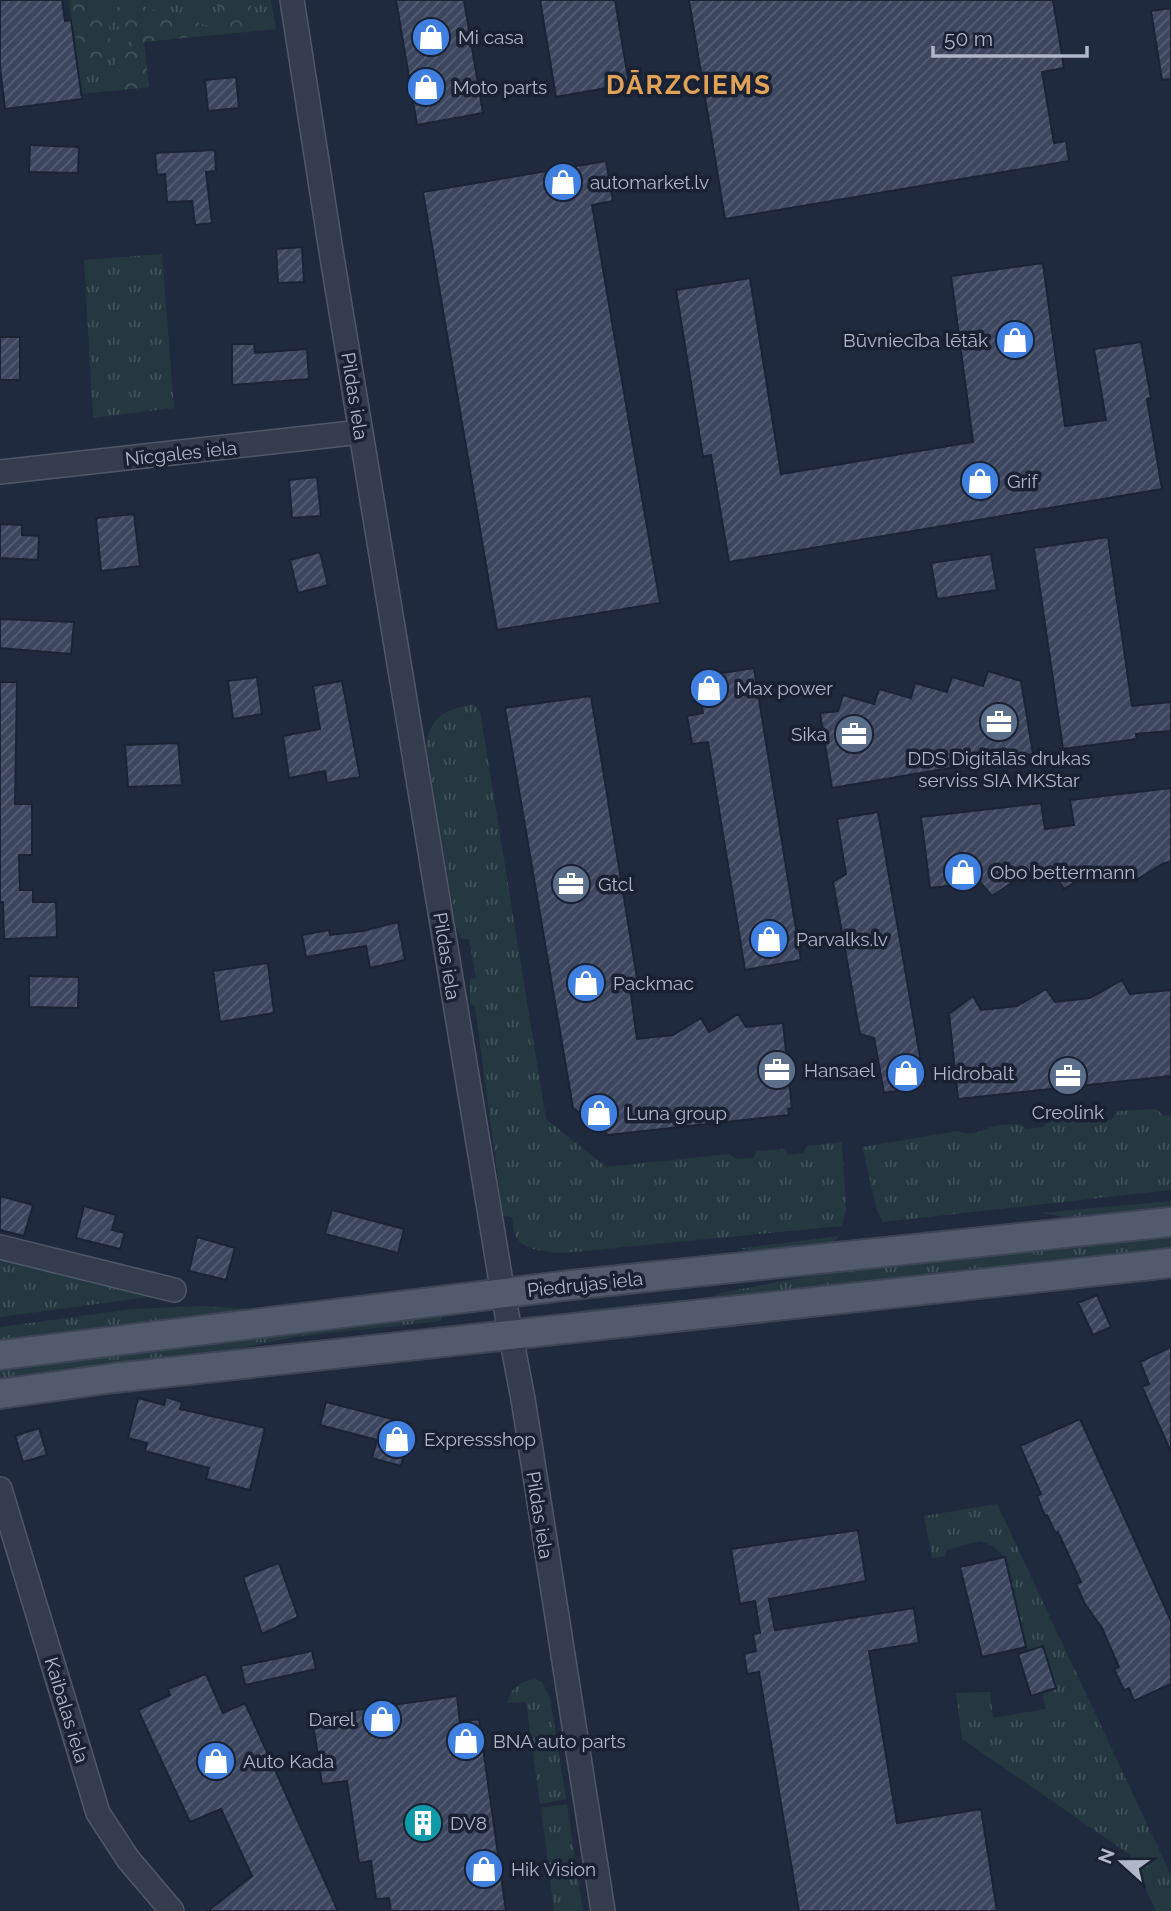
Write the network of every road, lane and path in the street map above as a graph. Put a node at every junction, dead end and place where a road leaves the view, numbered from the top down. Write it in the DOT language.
graph roads {
  1 [pos="292,0"];
  2 [pos="361,432"];
  3 [pos="0,472"];
  4 [pos="1171,1222"];
  5 [pos="0,1247"];
  6 [pos="1171,1264"];
  7 [pos="174,1290"];
  8 [pos="503,1294"];
  9 [pos="510,1334"];
  10 [pos="0,1355"];
  11 [pos="0,1394"];
  12 [pos="0,1489"];
  13 [pos="172,1911"];
  14 [pos="603,1911"];
  1 -- 2 [label="street, Pildas iela"];
  2 -- 3 [label="street, Nīcgales iela"];
  2 -- 8 [label="street, Pildas iela"];
  4 -- 8 [label="main road, Piedrujas iela"];
  5 -- 7 [label="street"];
  6 -- 9 [label="main road"];
  8 -- 9 [label="street, Pildas iela"];
  8 -- 10 [label="main road, Piedrujas iela"];
  9 -- 11 [label="main road"];
  9 -- 14 [label="street, Pildas iela"];
  12 -- 13 [label="street, Kaibalas iela"];
}
